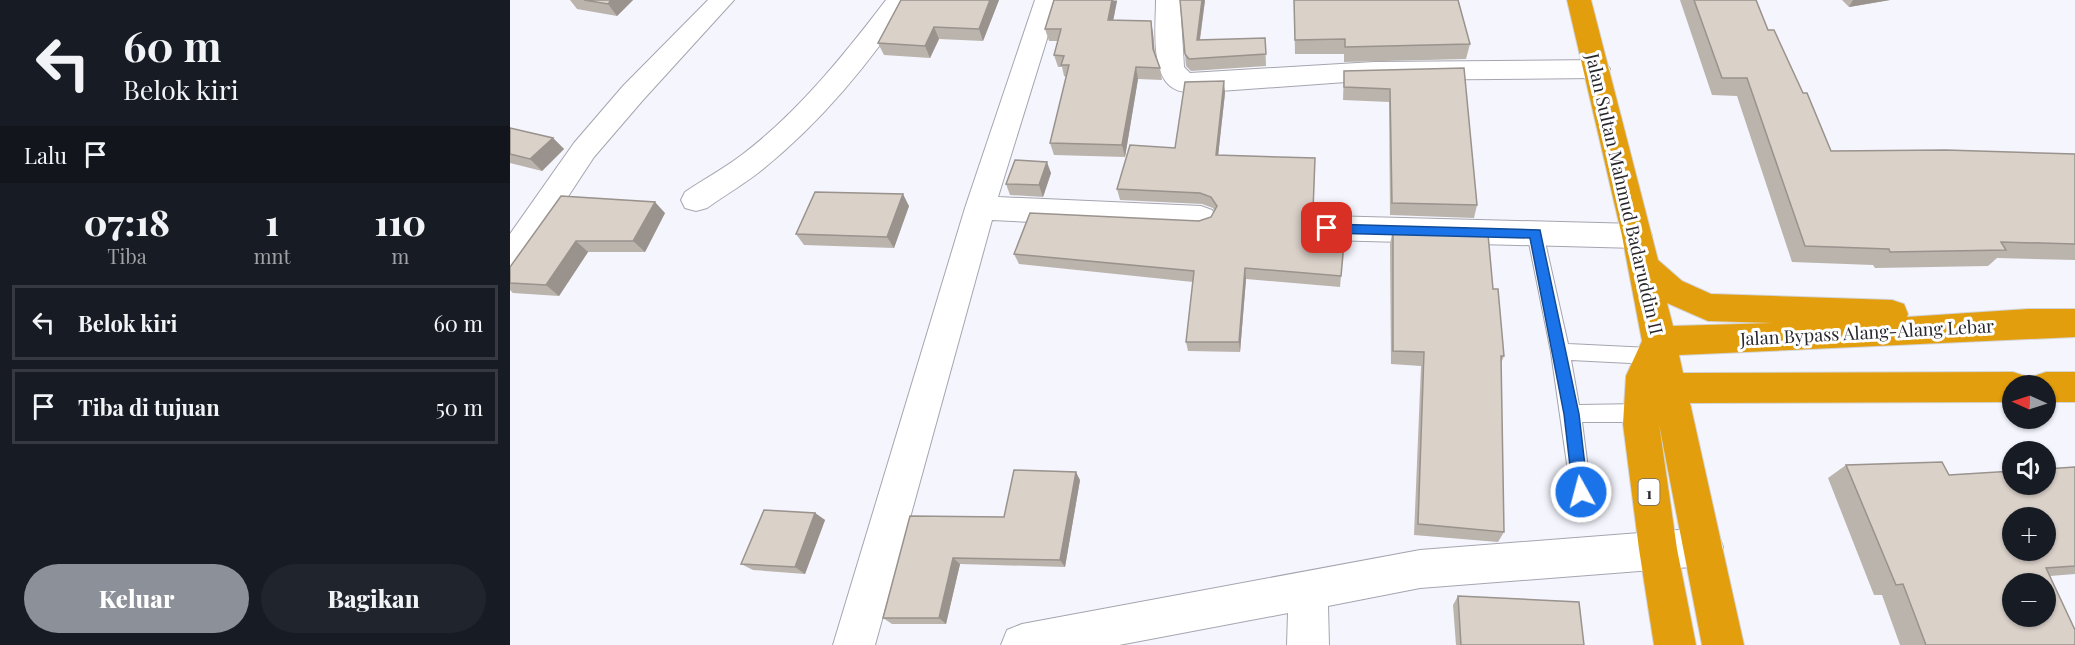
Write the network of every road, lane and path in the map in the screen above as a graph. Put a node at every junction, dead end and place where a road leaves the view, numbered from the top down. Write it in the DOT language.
graph roads {
  1 [pos="722,0"];
  2 [pos="899,0"];
  3 [pos="1047,0"];
  4 [pos="1168,0"];
  5 [pos="1580,0"];
  6 [pos="1597,69"];
  7 [pos="696,200"];
  8 [pos="980,208"];
  9 [pos="1201,218"];
  10 [pos="1327,228"];
  11 [pos="1535,233"];
  12 [pos="1640,251"];
  13 [pos="510,259"];
  14 [pos="2075,323"];
  15 [pos="1967,328"];
  16 [pos="1655,349"];
  17 [pos="1560,352"];
  18 [pos="2002,387"];
  19 [pos="2056,387"];
  20 [pos="2075,387"];
  21 [pos="1669,388"];
  22 [pos="1641,413"];
  23 [pos="1571,414"];
  24 [pos="1581,492"];
  25 [pos="1704,547"];
  26 [pos="1658,549"];
  27 [pos="1308,589"];
  28 [pos="855,645"];
  29 [pos="1022,645"];
  30 [pos="1308,645"];
  31 [pos="1676,645"];
  32 [pos="1723,645"];
  1 -- 13 [label="street"];
  2 -- 7 [label="street"];
  3 -- 8 [label="street"];
  4 -- 6 [label="street"];
  5 -- 6 [label="highway, Jalan Sultan Mahmud Badaruddin II / 1"];
  6 -- 12 [label="highway, Jalan Sultan Mahmud Badaruddin II / 1"];
  8 -- 9 [label="street"];
  8 -- 28 [label="street"];
  10 -- 11 [label="street"];
  11 -- 12 [label="street"];
  11 -- 17 [label="lane"];
  12 -- 15 [label="highway"];
  12 -- 16 [label="highway, Jalan Sultan Mahmud Badaruddin II / 1"];
  14 -- 15 [label="highway, Jalan Bypass Alang-Alang Lebar"];
  15 -- 16 [label="highway, Jalan Bypass Alang-Alang Lebar"];
  16 -- 17 [label="lane"];
  16 -- 21 [label="highway, Jalan Sultan Mahmud Badaruddin II / 1"];
  16 -- 22 [label="highway, 1"];
  17 -- 23 [label="lane"];
  18 -- 21 [label="highway"];
  19 -- 20 [label="highway"];
  21 -- 25 [label="highway, 1"];
  22 -- 23 [label="lane"];
  22 -- 26 [label="highway, 1"];
  23 -- 24 [label="lane"];
  25 -- 26 [label="street"];
  25 -- 32 [label="highway, 1"];
  26 -- 27 [label="street"];
  26 -- 31 [label="highway, 1"];
  27 -- 29 [label="street"];
  27 -- 30 [label="street"];
}
